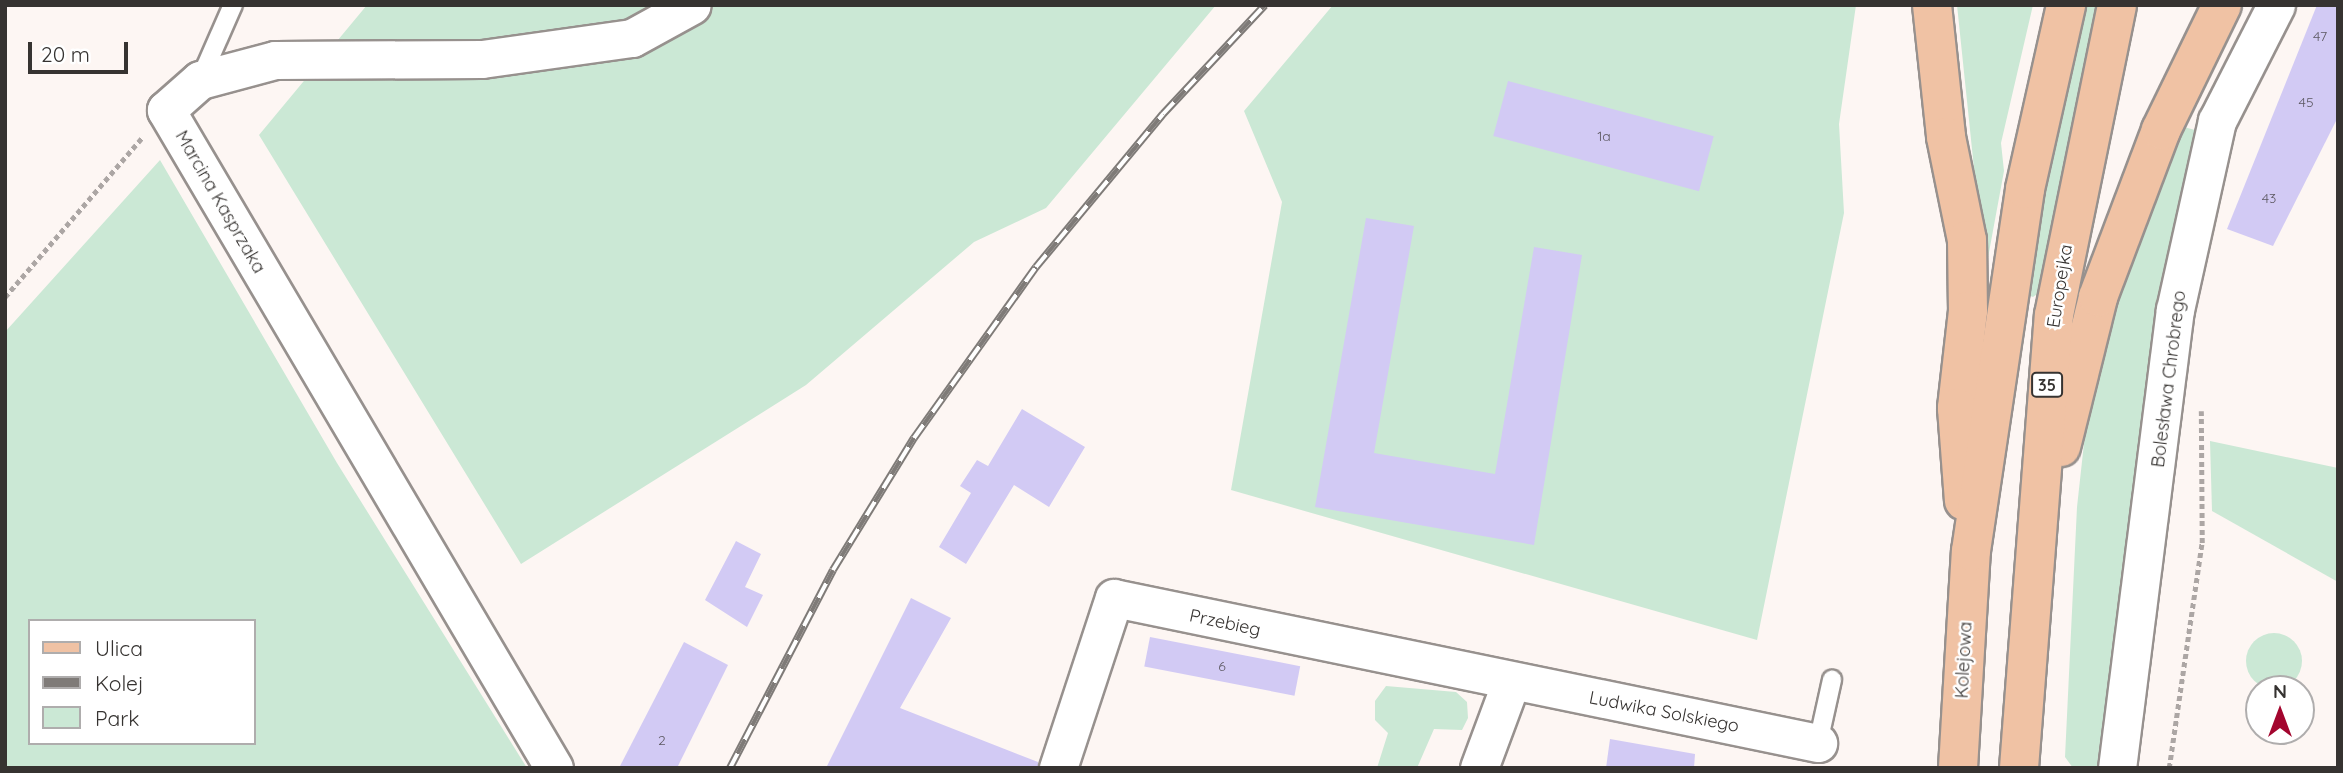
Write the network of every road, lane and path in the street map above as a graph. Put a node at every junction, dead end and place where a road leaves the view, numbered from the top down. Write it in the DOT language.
graph roads {
  1 [pos="233,5"];
  2 [pos="692,5"];
  3 [pos="1932,5"];
  4 [pos="2066,5"];
  5 [pos="2117,5"];
  6 [pos="2222,5"];
  7 [pos="2276,5"];
  8 [pos="200,80"];
  9 [pos="166,110"];
  10 [pos="5,297"];
  11 [pos="2202,404"];
  12 [pos="1970,551"];
  13 [pos="2033,572"];
  14 [pos="1832,680"];
  15 [pos="1511,682"];
  16 [pos="1818,743"];
  17 [pos="554,768"];
  18 [pos="1058,768"];
  19 [pos="1479,768"];
  20 [pos="1958,768"];
  21 [pos="2019,768"];
  22 [pos="2117,768"];
  23 [pos="2169,768"];
  1 -- 8 [label="lane"];
  2 -- 8 [label="street, Marcina Kasprzaka"];
  3 -- 12 [label="main road"];
  4 -- 12 [label="main road"];
  5 -- 13 [label="main road, Europejka / 35"];
  6 -- 13 [label="main road"];
  7 -- 22 [label="street, Bolesława Chrobrego"];
  8 -- 9 [label="street, Marcina Kasprzaka"];
  9 -- 10 [label="path"];
  9 -- 17 [label="street, Marcina Kasprzaka"];
  11 -- 23 [label="path"];
  12 -- 20 [label="main road, Kolejowa"];
  13 -- 21 [label="main road, 35"];
  14 -- 16 [label="lane"];
  15 -- 16 [label="street, Ludwika Solskiego"];
  15 -- 18 [label="street, Przebieg"];
  15 -- 19 [label="street"];
}
